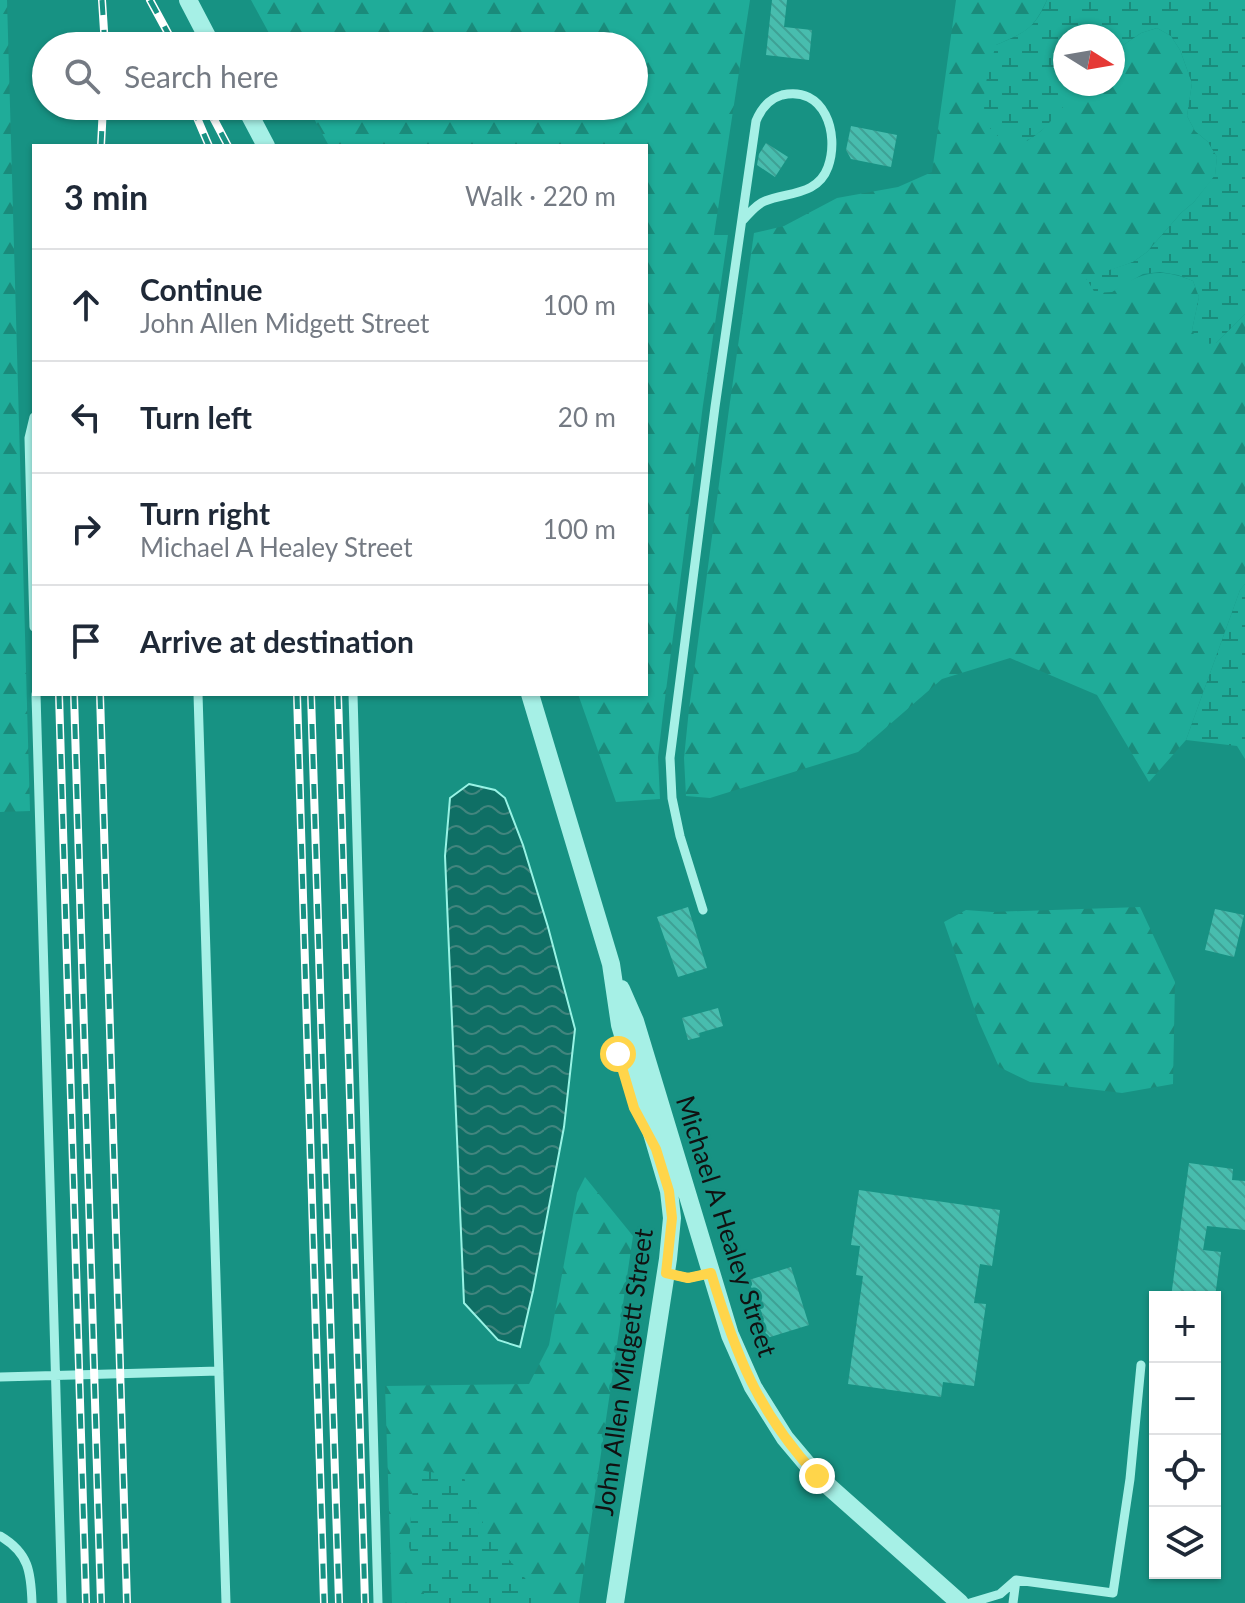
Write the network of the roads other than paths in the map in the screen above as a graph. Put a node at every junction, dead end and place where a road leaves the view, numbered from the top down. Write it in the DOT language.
graph roads {
  1 [pos="188,0"];
  2 [pos="205,32"];
  3 [pos="252,120"];
  4 [pos="265,144"];
  5 [pos="742,221"];
  6 [pos="32,425"];
  7 [pos="32,551"];
  8 [pos="36,696"];
  9 [pos="198,696"];
  10 [pos="353,696"];
  11 [pos="531,696"];
  12 [pos="703,910"];
  13 [pos="628,1023"];
  14 [pos="666,1273"];
  15 [pos="711,1273"];
  16 [pos="1141,1365"];
  17 [pos="219,1371"];
  18 [pos="55,1375"];
  19 [pos="0,1377"];
  20 [pos="0,1536"];
  21 [pos="1016,1580"];
  22 [pos="616,1602"];
  23 [pos="32,1603"];
  24 [pos="62,1603"];
  25 [pos="226,1603"];
  26 [pos="378,1603"];
  27 [pos="960,1603"];
  28 [pos="970,1603"];
  29 [pos="1013,1603"];
  1 -- 2 [label="street"];
  3 -- 4 [label="street"];
  5 -- 5 [label="lane"];
  5 -- 12 [label="lane"];
  6 -- 7 [label="lane"];
  8 -- 18 [label="lane"];
  9 -- 17 [label="lane"];
  10 -- 26 [label="lane"];
  11 -- 13 [label="street"];
  13 -- 14 [label="street, John Allen Midgett Street"];
  13 -- 15 [label="street, Michael A Healey Street"];
  14 -- 15 [label="lane"];
  14 -- 22 [label="street, John Allen Midgett Street"];
  15 -- 27 [label="street, Michael A Healey Street"];
  16 -- 21 [label="lane"];
  17 -- 18 [label="lane"];
  17 -- 25 [label="lane"];
  18 -- 19 [label="lane"];
  18 -- 24 [label="lane"];
  20 -- 23 [label="lane"];
  21 -- 28 [label="lane"];
  21 -- 29 [label="lane"];
}
